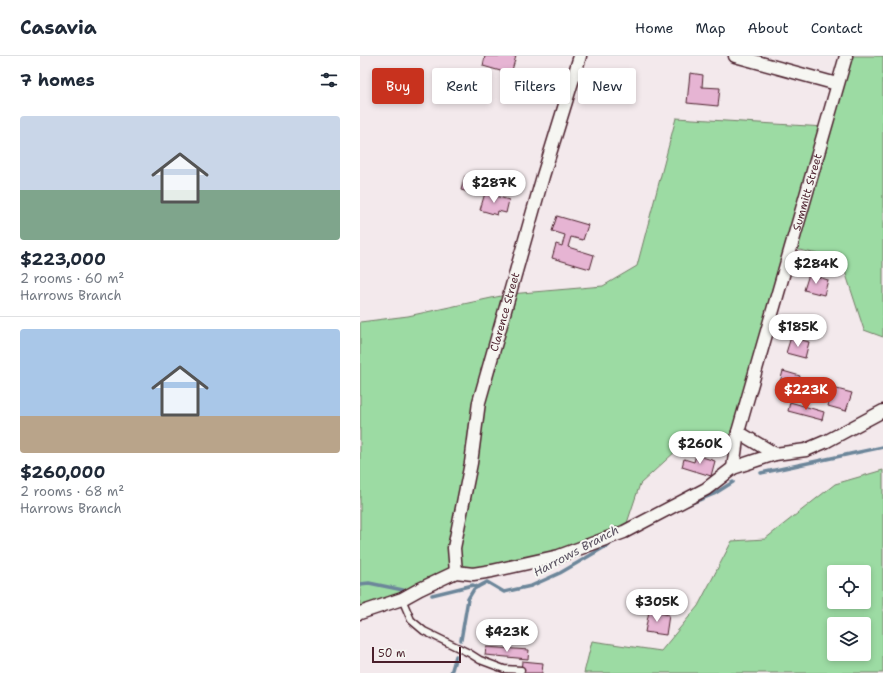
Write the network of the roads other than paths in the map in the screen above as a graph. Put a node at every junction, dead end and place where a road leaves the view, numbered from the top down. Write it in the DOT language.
graph roads {
  1 [pos="580,56"];
  2 [pos="735,56"];
  3 [pos="846,56"];
  4 [pos="837,84"];
  5 [pos="883,411"];
  6 [pos="738,432"];
  7 [pos="775,454"];
  8 [pos="733,468"];
  9 [pos="456,572"];
  10 [pos="402,599"];
  11 [pos="360,613"];
  12 [pos="521,670"];
  1 -- 9 [label="street, Clarence Street"];
  2 -- 4 [label="street"];
  3 -- 4 [label="street, Summitt Street"];
  4 -- 6 [label="street, Summitt Street"];
  5 -- 7 [label="street"];
  6 -- 7 [label="street"];
  6 -- 8 [label="street, Summitt Street"];
  7 -- 8 [label="street"];
  8 -- 9 [label="street"];
  9 -- 10 [label="street"];
  10 -- 11 [label="street"];
  10 -- 12 [label="lane"];
}
